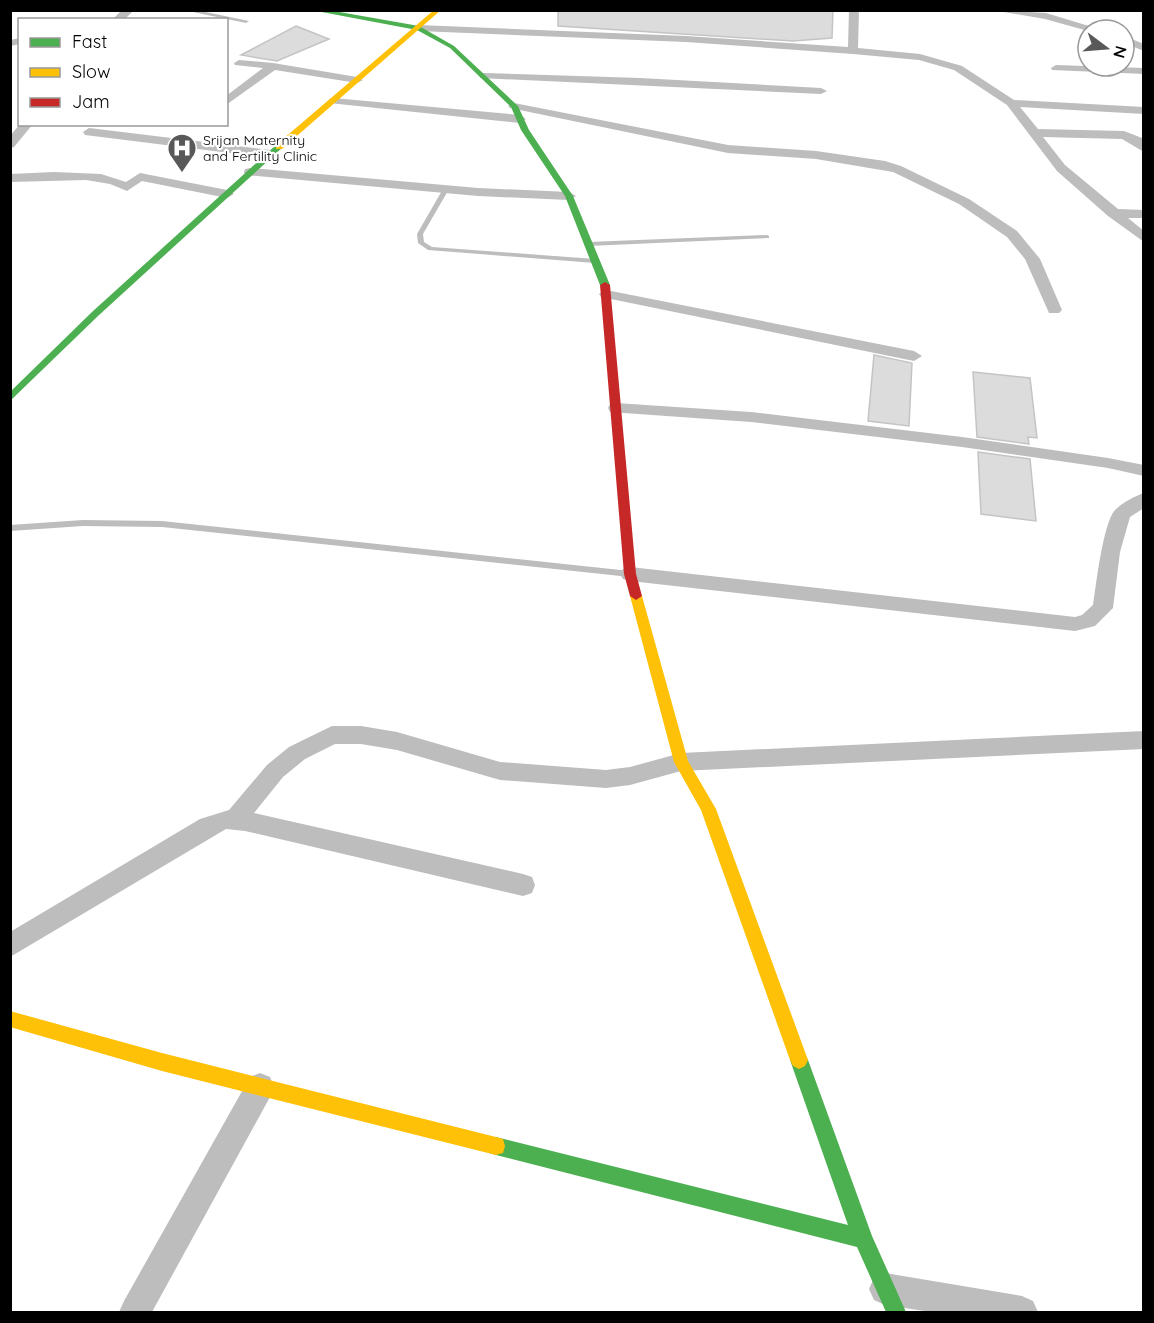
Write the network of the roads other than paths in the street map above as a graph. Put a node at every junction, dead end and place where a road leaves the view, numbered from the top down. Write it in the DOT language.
graph roads {
  1 [pos="122,10"];
  2 [pos="184,10"];
  3 [pos="314,10"];
  4 [pos="438,10"];
  5 [pos="854,10"];
  6 [pos="997,10"];
  7 [pos="128,11"];
  8 [pos="246,21"];
  9 [pos="1076,24"];
  10 [pos="419,28"];
  11 [pos="853,51"];
  12 [pos="239,63"];
  13 [pos="273,66"];
  14 [pos="1056,68"];
  15 [pos="1143,71"];
  16 [pos="484,76"];
  17 [pos="357,80"];
  18 [pos="821,91"];
  19 [pos="228,100"];
  20 [pos="333,101"];
  21 [pos="1011,103"];
  22 [pos="1143,111"];
  23 [pos="517,113"];
  24 [pos="19,129"];
  25 [pos="191,130"];
  26 [pos="89,132"];
  27 [pos="1032,133"];
  28 [pos="177,141"];
  29 [pos="10,144"];
  30 [pos="1143,148"];
  31 [pos="271,154"];
  32 [pos="250,172"];
  33 [pos="10,178"];
  34 [pos="446,189"];
  35 [pos="227,194"];
  36 [pos="569,196"];
  37 [pos="1113,213"];
  38 [pos="1143,214"];
  39 [pos="767,237"];
  40 [pos="1143,238"];
  41 [pos="588,244"];
  42 [pos="595,261"];
  43 [pos="606,294"];
  44 [pos="1054,310"];
  45 [pos="914,356"];
  46 [pos="10,398"];
  47 [pos="616,408"];
  48 [pos="1143,471"];
  49 [pos="1143,499"];
  50 [pos="10,528"];
  51 [pos="630,574"];
  52 [pos="1143,741"];
  53 [pos="681,762"];
  54 [pos="235,820"];
  55 [pos="523,885"];
  56 [pos="10,946"];
  57 [pos="10,1018"];
  58 [pos="260,1087"];
  59 [pos="863,1239"];
  60 [pos="890,1301"];
  61 [pos="135,1312"];
  62 [pos="1022,1312"];
  1 -- 7 [label="street"];
  2 -- 8 [label="lane"];
  3 -- 10 [label="street"];
  4 -- 10 [label="street"];
  5 -- 11 [label="street"];
  6 -- 9 [label="street"];
  10 -- 11 [label="street"];
  10 -- 16 [label="street"];
  10 -- 17 [label="street"];
  11 -- 21 [label="street"];
  12 -- 13 [label="street"];
  13 -- 17 [label="street"];
  13 -- 19 [label="street"];
  14 -- 15 [label="street"];
  16 -- 18 [label="street"];
  16 -- 23 [label="street"];
  17 -- 20 [label="street"];
  20 -- 23 [label="street"];
  20 -- 31 [label="street"];
  21 -- 22 [label="street"];
  21 -- 27 [label="street"];
  23 -- 36 [label="street"];
  23 -- 44 [label="street"];
  24 -- 29 [label="street"];
  25 -- 28 [label="street"];
  26 -- 28 [label="street"];
  27 -- 30 [label="street"];
  27 -- 37 [label="street"];
  28 -- 31 [label="street"];
  31 -- 32 [label="street"];
  32 -- 34 [label="street"];
  32 -- 35 [label="street"];
  33 -- 35 [label="street"];
  34 -- 36 [label="street"];
  34 -- 42 [label="lane"];
  35 -- 46 [label="street"];
  36 -- 41 [label="street"];
  37 -- 38 [label="street"];
  37 -- 40 [label="street"];
  39 -- 41 [label="lane"];
  41 -- 42 [label="street"];
  42 -- 43 [label="street"];
  43 -- 45 [label="street"];
  43 -- 47 [label="street"];
  47 -- 48 [label="street"];
  47 -- 51 [label="street"];
  49 -- 51 [label="street"];
  50 -- 51 [label="lane"];
  51 -- 53 [label="street"];
  52 -- 53 [label="street"];
  53 -- 54 [label="street"];
  53 -- 59 [label="street"];
  54 -- 55 [label="street"];
  54 -- 56 [label="street"];
  57 -- 58 [label="street"];
  58 -- 59 [label="street"];
  58 -- 61 [label="street"];
  59 -- 60 [label="street"];
  60 -- 62 [label="street"];
}
